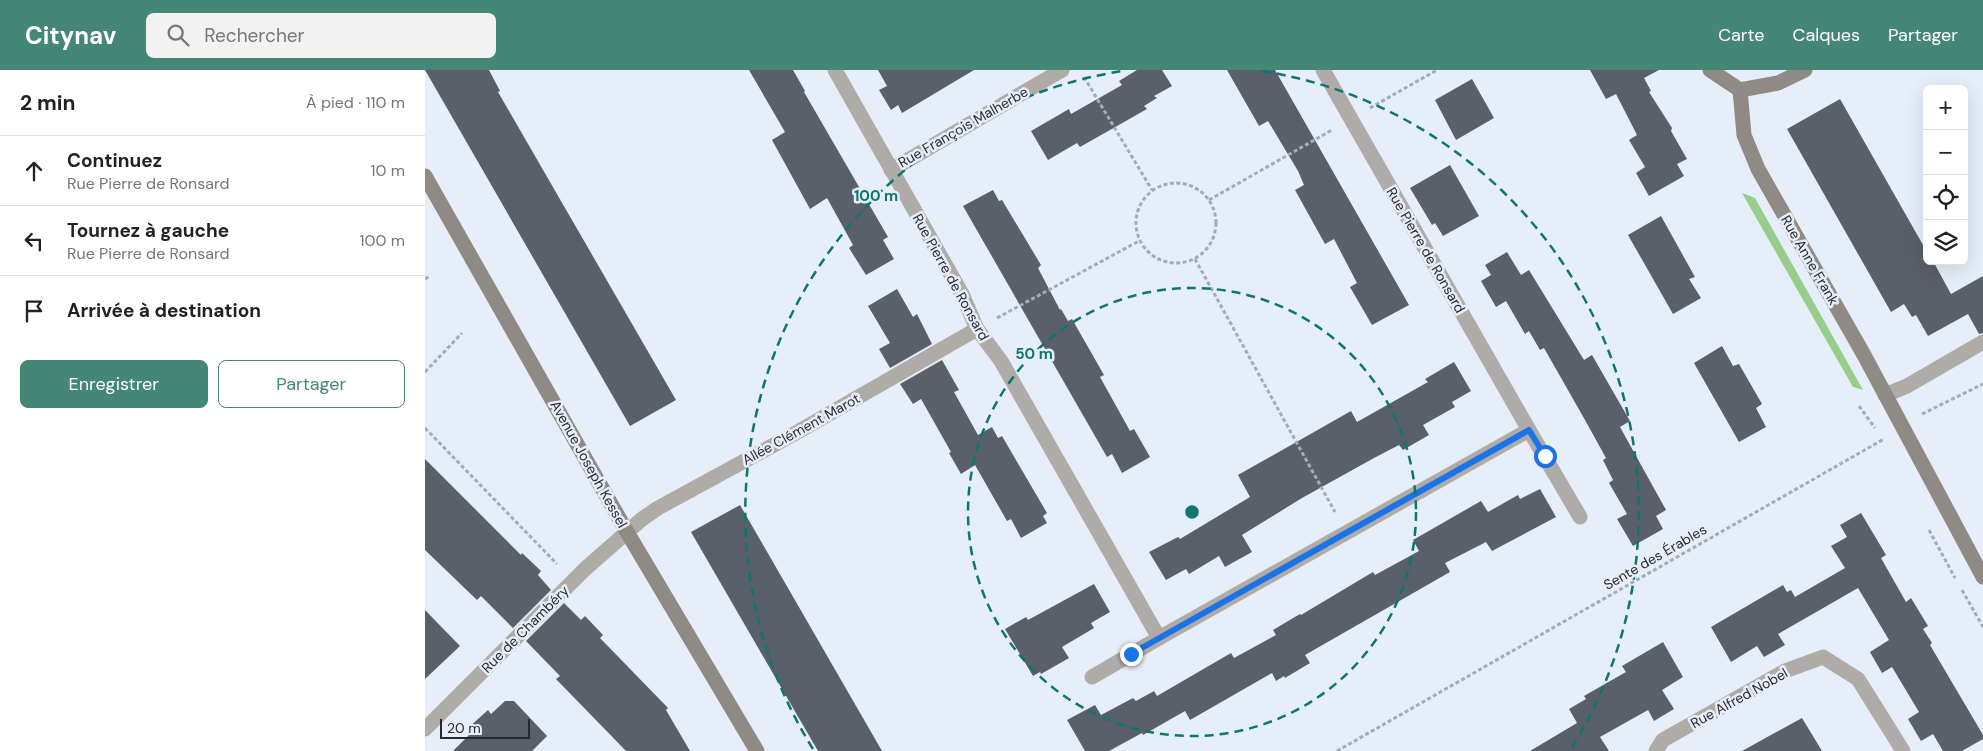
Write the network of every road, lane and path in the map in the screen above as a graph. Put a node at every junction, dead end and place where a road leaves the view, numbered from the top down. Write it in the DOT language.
graph roads {
  1 [pos="835,70"];
  2 [pos="1062,70"];
  3 [pos="1323,70"];
  4 [pos="1437,70"];
  5 [pos="1710,70"];
  6 [pos="1805,70"];
  7 [pos="1081,72"];
  8 [pos="1740,90"];
  9 [pos="1351,119"];
  10 [pos="891,170"];
  11 [pos="425,176"];
  12 [pos="1152,190"];
  13 [pos="1209,200"];
  14 [pos="1139,241"];
  15 [pos="1195,259"];
  16 [pos="430,276"];
  17 [pos="425,279"];
  18 [pos="977,329"];
  19 [pos="462,332"];
  20 [pos="1983,342"];
  21 [pos="425,372"];
  22 [pos="1983,384"];
  23 [pos="1885,395"];
  24 [pos="1901,424"];
  25 [pos="425,428"];
  26 [pos="1529,430"];
  27 [pos="1580,517"];
  28 [pos="627,532"];
  29 [pos="1347,533"];
  30 [pos="560,566"];
  31 [pos="1983,577"];
  32 [pos="1159,638"];
  33 [pos="1092,676"];
  34 [pos="425,729"];
  35 [pos="757,751"];
  36 [pos="1337,751"];
  37 [pos="1656,751"];
  38 [pos="1903,751"];
  1 -- 10 [label="street, Rue Pierre de Ronsard"];
  2 -- 10 [label="street, Rue François Malherbe"];
  3 -- 9 [label="street, Rue Pierre de Ronsard"];
  4 -- 9 [label="path"];
  5 -- 8 [label="street"];
  6 -- 8 [label="street"];
  7 -- 12 [label="path"];
  8 -- 23 [label="street, Rue Anne Frank"];
  9 -- 13 [label="path"];
  9 -- 26 [label="street, Rue Pierre de Ronsard"];
  10 -- 18 [label="street, Rue Pierre de Ronsard"];
  11 -- 28 [label="street, Avenue Joseph Kessel"];
  12 -- 13 [label="path"];
  12 -- 14 [label="path"];
  13 -- 15 [label="path"];
  14 -- 15 [label="path"];
  14 -- 18 [label="path"];
  15 -- 29 [label="path"];
  16 -- 17 [label="path"];
  18 -- 28 [label="street, Allée Clément Marot"];
  18 -- 32 [label="street, Rue Pierre de Ronsard"];
  19 -- 21 [label="path"];
  20 -- 23 [label="street"];
  22 -- 24 [label="path, Sente des Érables"];
  23 -- 24 [label="street, Rue Anne Frank"];
  24 -- 31 [label="street, Rue Anne Frank"];
  24 -- 36 [label="path, Sente des Érables"];
  25 -- 30 [label="path"];
  26 -- 27 [label="street, Rue Pierre de Ronsard"];
  26 -- 29 [label="street"];
  28 -- 34 [label="street, Rue de Chambéry"];
  28 -- 35 [label="street, Avenue Joseph Kessel"];
  29 -- 32 [label="street"];
  32 -- 33 [label="street"];
  37 -- 38 [label="street, Rue Alfred Nobel"];
}
